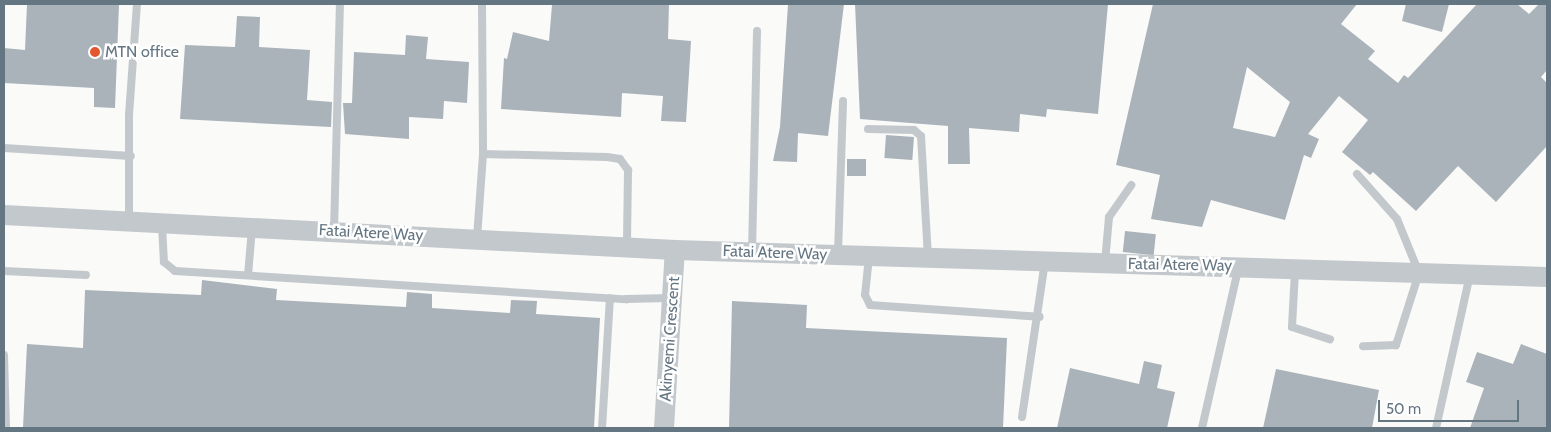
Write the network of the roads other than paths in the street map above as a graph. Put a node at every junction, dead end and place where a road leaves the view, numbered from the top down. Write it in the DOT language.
graph roads {
  1 [pos="137,4"];
  2 [pos="340,4"];
  3 [pos="482,4"];
  4 [pos="757,32"];
  5 [pos="843,101"];
  6 [pos="868,129"];
  7 [pos="4,148"];
  8 [pos="483,154"];
  9 [pos="131,156"];
  10 [pos="1357,174"];
  11 [pos="1131,185"];
  12 [pos="4,215"];
  13 [pos="129,220"];
  14 [pos="162,222"];
  15 [pos="252,226"];
  16 [pos="334,230"];
  17 [pos="477,238"];
  18 [pos="627,247"];
  19 [pos="675,250"];
  20 [pos="752,253"];
  21 [pos="838,255"];
  22 [pos="869,255"];
  23 [pos="928,257"];
  24 [pos="1045,262"];
  25 [pos="1105,264"];
  26 [pos="1239,267"];
  27 [pos="1295,269"];
  28 [pos="4,271"];
  29 [pos="1419,273"];
  30 [pos="86,275"];
  31 [pos="248,275"];
  32 [pos="1470,275"];
  33 [pos="1547,277"];
  34 [pos="610,298"];
  35 [pos="672,298"];
  36 [pos="1040,316"];
  37 [pos="1330,339"];
  38 [pos="1364,346"];
  39 [pos="4,356"];
  40 [pos="1022,417"];
  41 [pos="6,428"];
  42 [pos="602,428"];
  43 [pos="664,428"];
  44 [pos="1202,428"];
  45 [pos="1436,428"];
  1 -- 9 [label="lane"];
  2 -- 16 [label="lane"];
  3 -- 8 [label="lane"];
  4 -- 20 [label="lane"];
  5 -- 21 [label="lane"];
  6 -- 23 [label="lane"];
  7 -- 9 [label="lane"];
  8 -- 17 [label="lane"];
  8 -- 18 [label="lane"];
  9 -- 13 [label="lane"];
  10 -- 29 [label="lane"];
  11 -- 25 [label="lane"];
  12 -- 13 [label="street, Fatai Atere Way"];
  13 -- 14 [label="street, Fatai Atere Way"];
  14 -- 15 [label="street, Fatai Atere Way"];
  14 -- 31 [label="lane"];
  15 -- 16 [label="street, Fatai Atere Way"];
  15 -- 31 [label="lane"];
  16 -- 17 [label="street, Fatai Atere Way"];
  17 -- 18 [label="street, Fatai Atere Way"];
  18 -- 19 [label="street, Fatai Atere Way"];
  19 -- 20 [label="street, Fatai Atere Way"];
  19 -- 35 [label="street, Akinyemi Crescent"];
  20 -- 21 [label="street, Fatai Atere Way"];
  21 -- 22 [label="street, Fatai Atere Way"];
  22 -- 23 [label="street, Fatai Atere Way"];
  22 -- 36 [label="lane"];
  23 -- 24 [label="street, Fatai Atere Way"];
  24 -- 25 [label="street, Fatai Atere Way"];
  24 -- 36 [label="lane"];
  25 -- 26 [label="street, Fatai Atere Way"];
  26 -- 27 [label="street, Fatai Atere Way"];
  26 -- 44 [label="lane"];
  27 -- 29 [label="street, Fatai Atere Way"];
  27 -- 37 [label="lane"];
  28 -- 30 [label="lane"];
  29 -- 32 [label="street, Fatai Atere Way"];
  29 -- 38 [label="lane"];
  31 -- 34 [label="lane"];
  32 -- 33 [label="street, Fatai Atere Way"];
  32 -- 45 [label="lane"];
  34 -- 35 [label="lane"];
  34 -- 42 [label="lane"];
  35 -- 43 [label="street, Akinyemi Crescent"];
  36 -- 40 [label="lane"];
  39 -- 41 [label="lane"];
}
